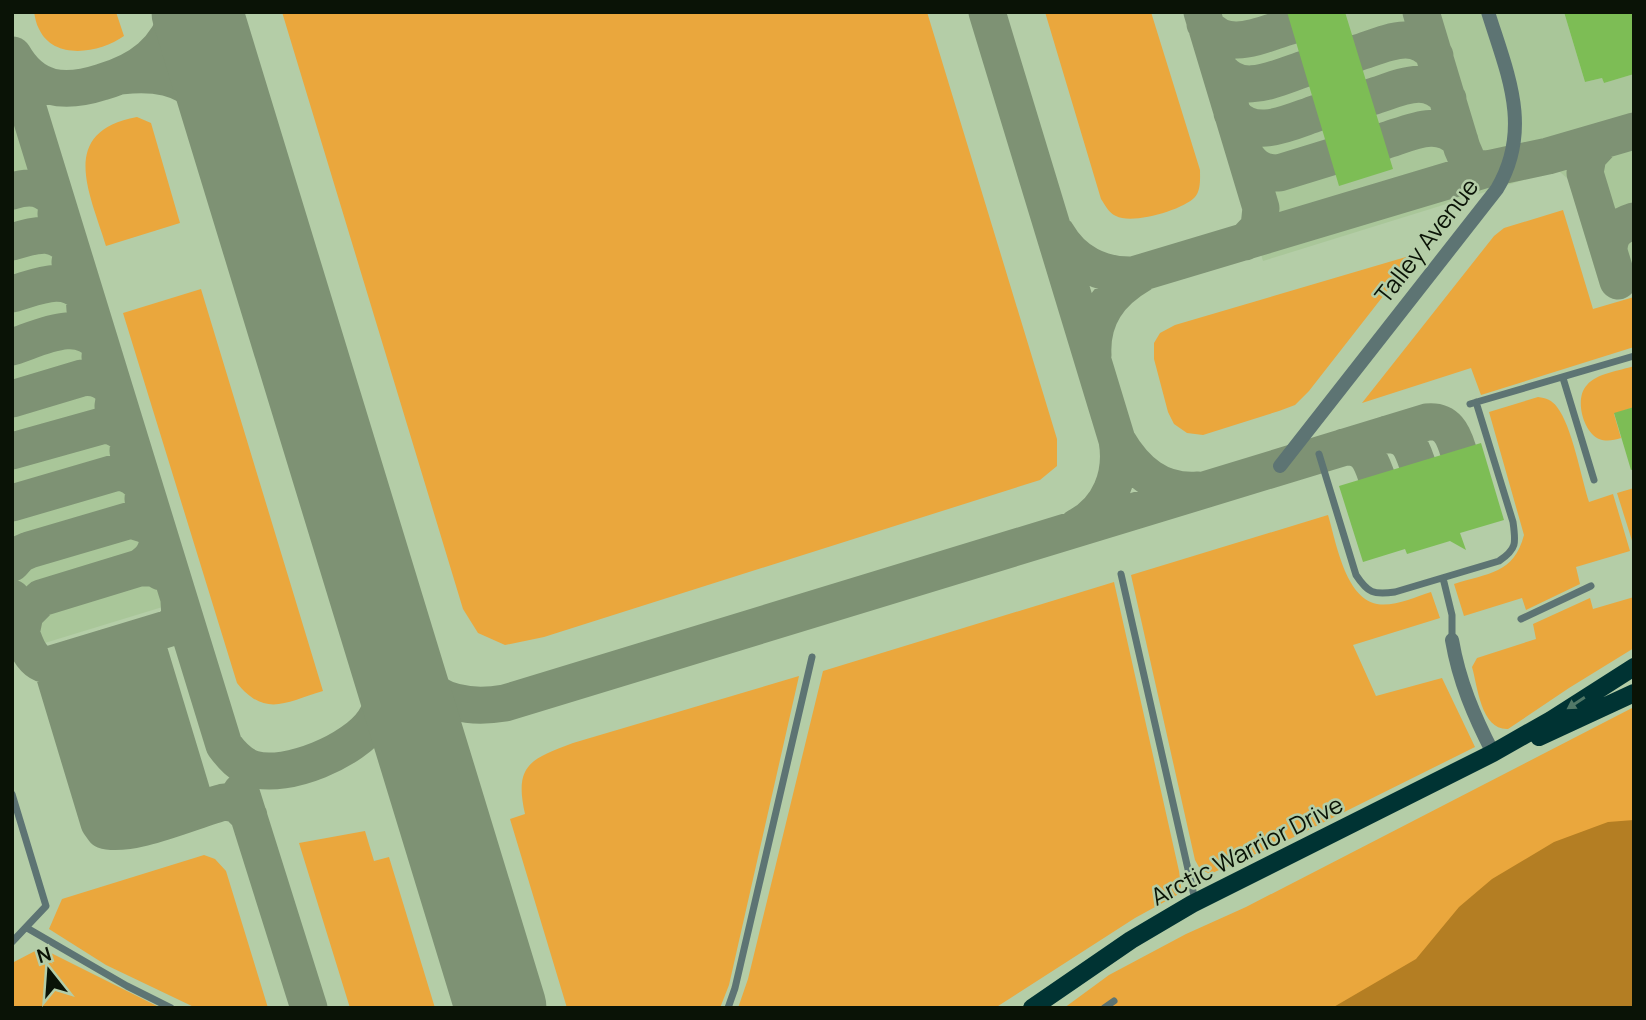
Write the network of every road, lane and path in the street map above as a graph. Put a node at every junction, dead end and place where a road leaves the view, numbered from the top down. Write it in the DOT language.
graph roads {
  1 [pos="1488,12"];
  2 [pos="1634,356"];
  3 [pos="1563,378"];
  4 [pos="1320,454"];
  5 [pos="1280,466"];
  6 [pos="1594,481"];
  7 [pos="1121,574"];
  8 [pos="1443,578"];
  9 [pos="1591,586"];
  10 [pos="1521,619"];
  11 [pos="1452,640"];
  12 [pos="812,657"];
  13 [pos="1634,667"];
  14 [pos="1634,693"];
  15 [pos="1493,753"];
  16 [pos="12,794"];
  17 [pos="1196,903"];
  18 [pos="27,928"];
  19 [pos="12,942"];
  20 [pos="1114,1001"];
  21 [pos="171,1008"];
  22 [pos="728,1008"];
  23 [pos="1032,1008"];
  24 [pos="1104,1008"];
  1 -- 5 [label="street, Talley Avenue"];
  2 -- 3 [label="lane"];
  3 -- 6 [label="lane"];
  3 -- 8 [label="lane"];
  4 -- 8 [label="lane"];
  7 -- 17 [label="lane"];
  8 -- 11 [label="lane"];
  9 -- 10 [label="lane"];
  11 -- 15 [label="street"];
  12 -- 22 [label="lane"];
  13 -- 15 [label="main road, Arctic Warrior Drive, one-way"];
  14 -- 15 [label="main road, Arctic Warrior Drive"];
  15 -- 17 [label="main road, Arctic Warrior Drive"];
  16 -- 18 [label="lane"];
  17 -- 23 [label="main road, Arctic Warrior Drive"];
  18 -- 19 [label="lane"];
  18 -- 21 [label="lane"];
  20 -- 24 [label="lane"];
}
